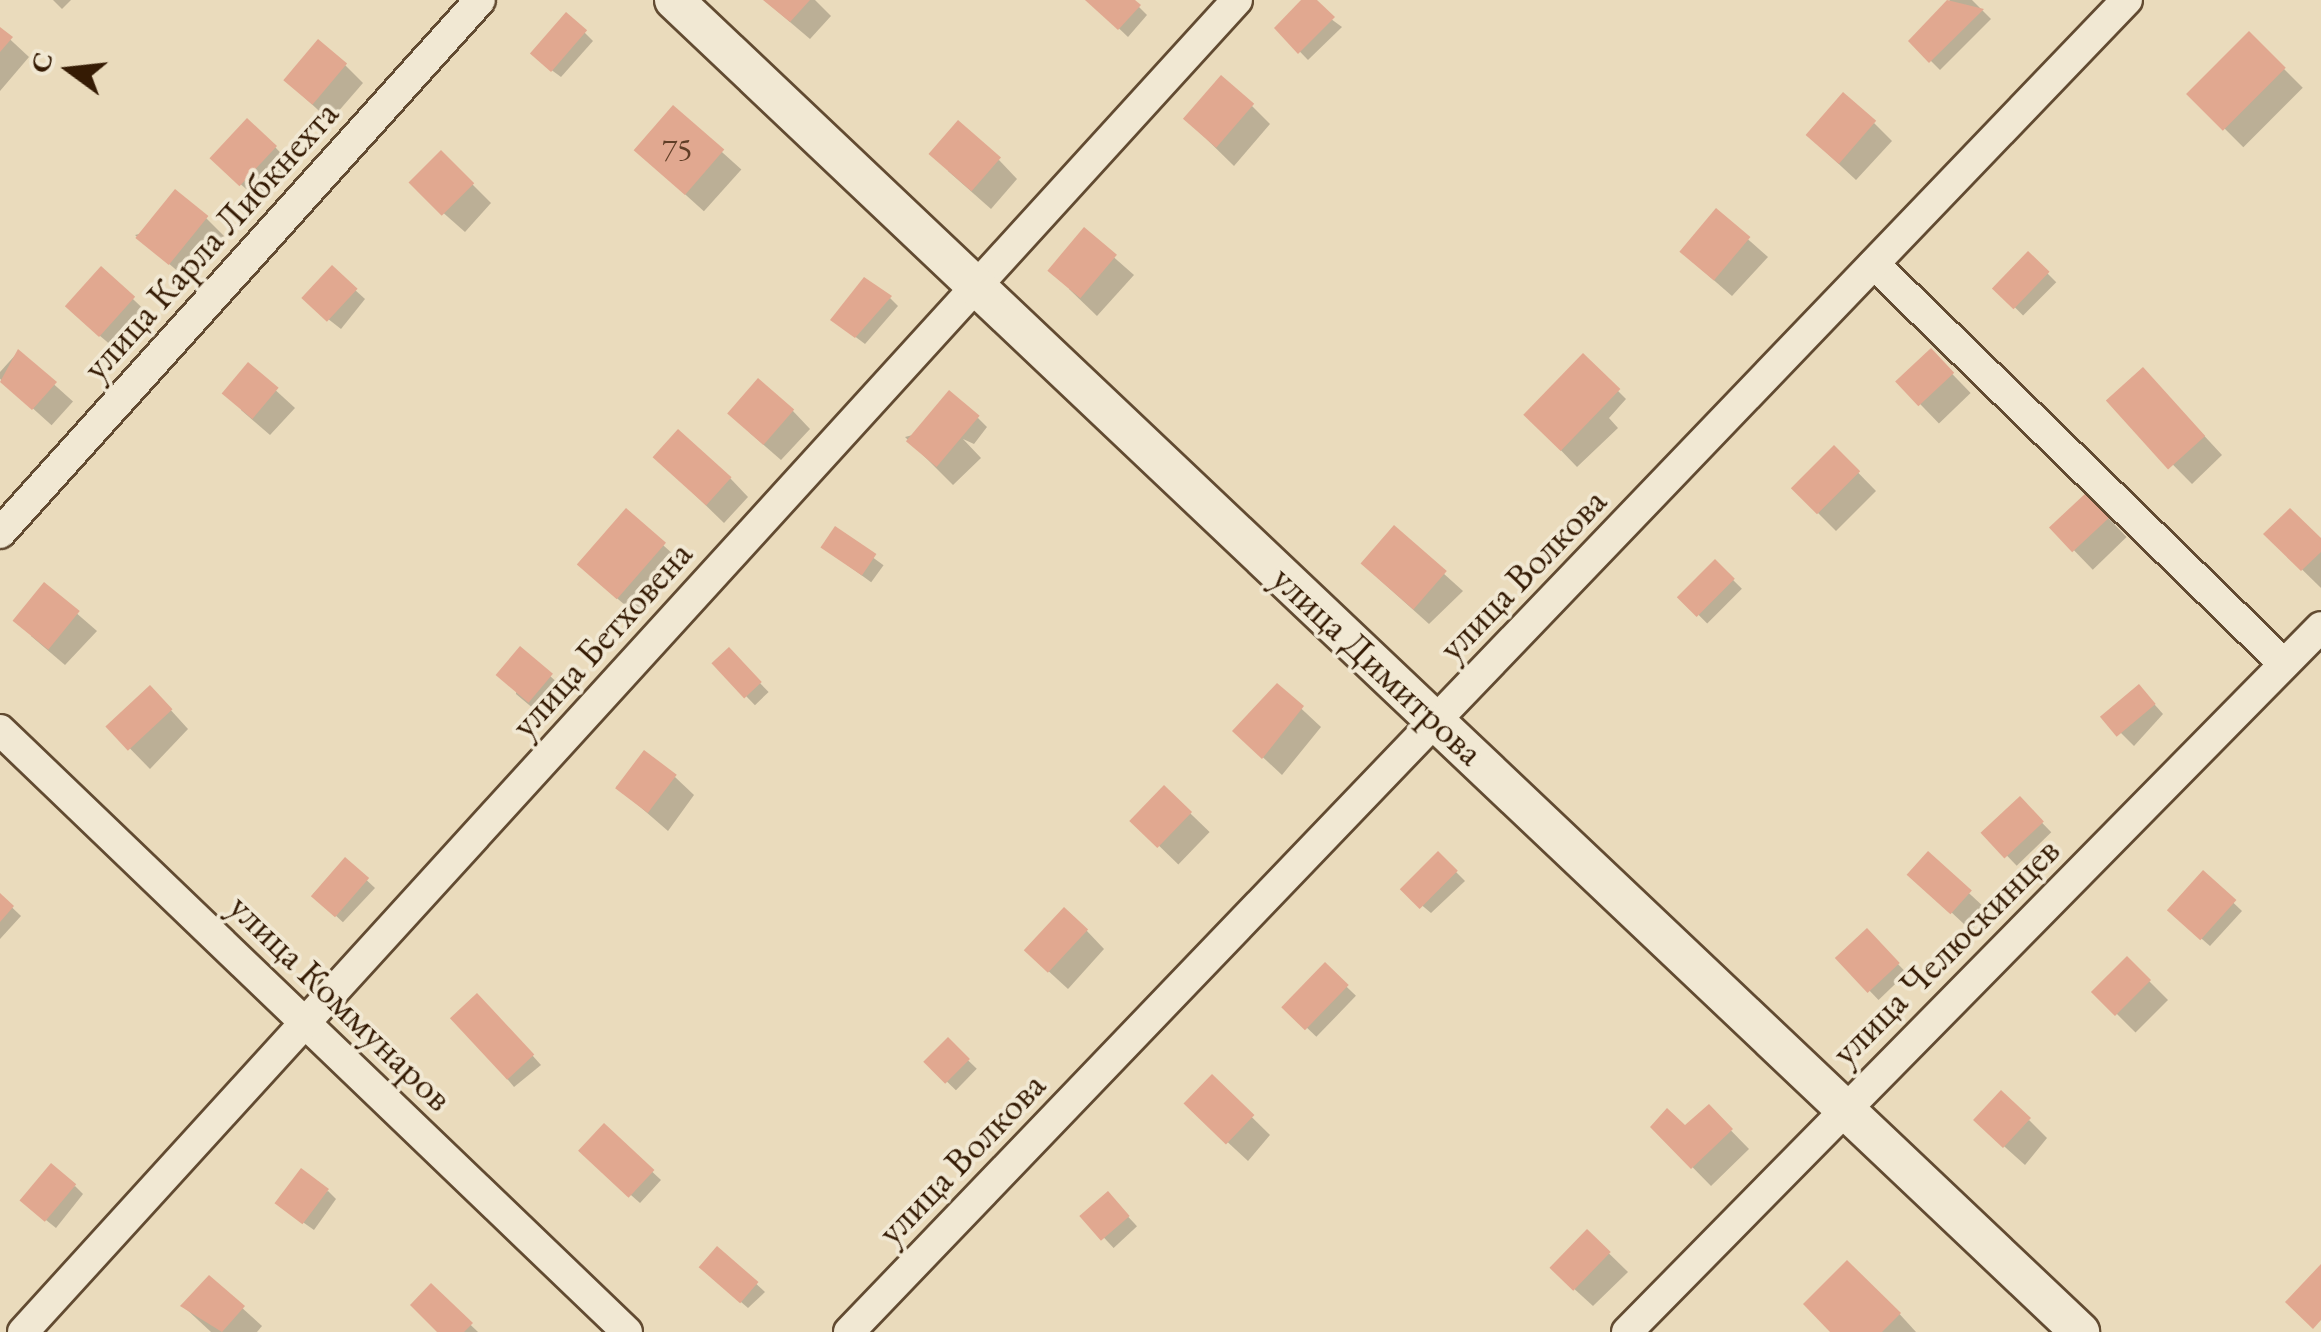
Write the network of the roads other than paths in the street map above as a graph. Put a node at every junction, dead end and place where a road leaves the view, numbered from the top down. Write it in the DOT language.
graph roads {
  1 [pos="480,0"];
  2 [pos="674,0"];
  3 [pos="1237,0"];
  4 [pos="2127,0"];
  5 [pos="1874,264"];
  6 [pos="974,288"];
  7 [pos="0,533"];
  8 [pos="2321,627"];
  9 [pos="2284,664"];
  10 [pos="1437,720"];
  11 [pos="0,730"];
  12 [pos="305,1023"];
  13 [pos="1848,1107"];
  14 [pos="23,1332"];
  15 [pos="627,1332"];
  16 [pos="849,1332"];
  17 [pos="1627,1332"];
  18 [pos="2080,1332"];
  1 -- 7 [label="street, улица Карла Либкнехта"];
  2 -- 6 [label="street, улица Димитрова"];
  3 -- 6 [label="street, улица Бетховена"];
  4 -- 5 [label="street, улица Волкова"];
  5 -- 9 [label="street"];
  5 -- 10 [label="street, улица Волкова"];
  6 -- 10 [label="street, улица Димитрова"];
  6 -- 12 [label="street, улица Бетховена"];
  8 -- 9 [label="street, улица Челюскинцев"];
  9 -- 13 [label="street, улица Челюскинцев"];
  10 -- 13 [label="street, улица Димитрова"];
  10 -- 16 [label="street, улица Волкова"];
  11 -- 12 [label="street, улица Коммунаров"];
  12 -- 14 [label="street, улица Бетховена"];
  12 -- 15 [label="street, улица Коммунаров"];
  13 -- 17 [label="street, улица Челюскинцев"];
  13 -- 18 [label="street, улица Димитрова"];
}
